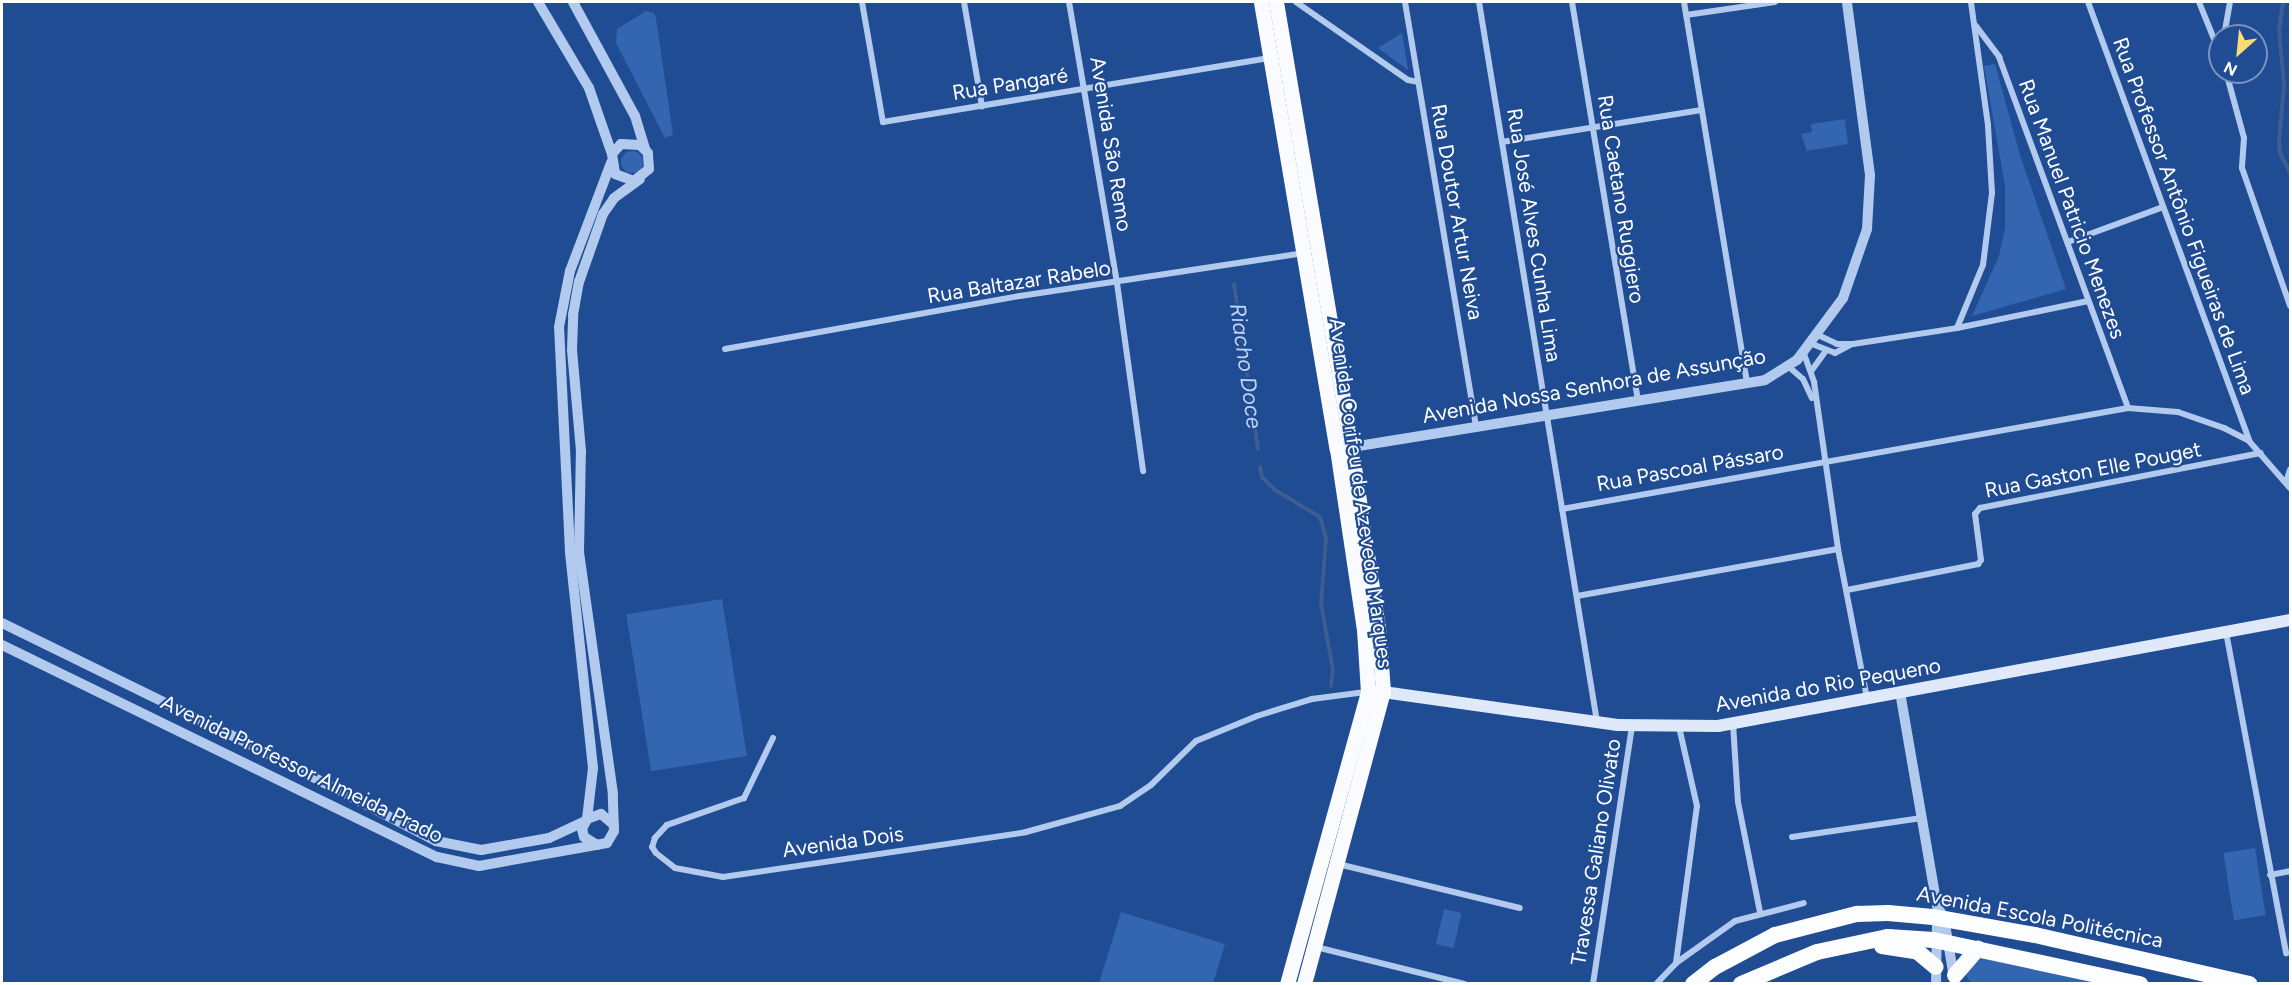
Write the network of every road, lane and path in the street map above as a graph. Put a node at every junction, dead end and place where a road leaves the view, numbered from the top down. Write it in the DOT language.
graph roads {
  1 [pos="538,2"];
  2 [pos="573,2"];
  3 [pos="862,2"];
  4 [pos="964,2"];
  5 [pos="1069,2"];
  6 [pos="1261,2"];
  7 [pos="1276,2"];
  8 [pos="1296,2"];
  9 [pos="1405,2"];
  10 [pos="1479,2"];
  11 [pos="1572,2"];
  12 [pos="1684,2"];
  13 [pos="1774,2"];
  14 [pos="1847,2"];
  15 [pos="1971,2"];
  16 [pos="2088,2"];
  17 [pos="2199,2"];
  18 [pos="2230,2"];
  19 [pos="1686,15"];
  20 [pos="2208,24"];
  21 [pos="2226,24"];
  22 [pos="1976,26"];
  23 [pos="1278,57"];
  24 [pos="1418,82"];
  25 [pos="2229,84"];
  26 [pos="1086,89"];
  27 [pos="982,106"];
  28 [pos="1701,110"];
  29 [pos="1593,128"];
  30 [pos="1502,142"];
  31 [pos="645,149"];
  32 [pos="612,159"];
  33 [pos="640,179"];
  34 [pos="2163,207"];
  35 [pos="2068,243"];
  36 [pos="1311,252"];
  37 [pos="1117,283"];
  38 [pos="2088,301"];
  39 [pos="2290,306"];
  40 [pos="1957,328"];
  41 [pos="1815,339"];
  42 [pos="1853,344"];
  43 [pos="725,349"];
  44 [pos="1826,351"];
  45 [pos="1804,354"];
  46 [pos="1790,367"];
  47 [pos="1811,371"];
  48 [pos="1747,383"];
  49 [pos="1638,402"];
  50 [pos="1815,404"];
  51 [pos="2127,408"];
  52 [pos="1547,417"];
  53 [pos="1476,428"];
  54 [pos="2249,441"];
  55 [pos="1344,448"];
  56 [pos="2261,453"];
  57 [pos="1823,460"];
  58 [pos="2290,470"];
  59 [pos="1143,471"];
  60 [pos="2286,482"];
  61 [pos="2290,488"];
  62 [pos="1562,508"];
  63 [pos="1838,549"];
  64 [pos="1847,590"];
  65 [pos="1577,596"];
  66 [pos="2290,620"];
  67 [pos="2,623"];
  68 [pos="2226,632"];
  69 [pos="2,645"];
  70 [pos="1376,691"];
  71 [pos="1900,692"];
  72 [pos="1868,698"];
  73 [pos="1597,722"];
  74 [pos="1733,723"];
  75 [pos="1632,725"];
  76 [pos="1679,727"];
  77 [pos="230,734"];
  78 [pos="773,738"];
  79 [pos="251,745"];
  80 [pos="226,752"];
  81 [pos="239,758"];
  82 [pos="1923,818"];
  83 [pos="586,820"];
  84 [pos="614,825"];
  85 [pos="1792,837"];
  86 [pos="598,845"];
  87 [pos="1338,864"];
  88 [pos="2290,871"];
  89 [pos="2270,874"];
  90 [pos="1804,903"];
  91 [pos="1520,908"];
  92 [pos="1760,912"];
  93 [pos="1940,918"];
  94 [pos="1941,941"];
  95 [pos="1852,943"];
  96 [pos="1314,946"];
  97 [pos="1978,949"];
  98 [pos="2286,953"];
  99 [pos="1676,963"];
  100 [pos="1936,979"];
  101 [pos="1956,981"];
  102 [pos="1287,984"];
  103 [pos="1304,984"];
  104 [pos="1464,984"];
  105 [pos="1593,984"];
  106 [pos="1656,984"];
  107 [pos="1693,984"];
  108 [pos="1741,984"];
  109 [pos="2140,984"];
  110 [pos="2249,984"];
  1 -- 32 [label="street"];
  2 -- 31 [label="street"];
  3 -- 27 [label="street, Rua Pangaré"];
  4 -- 27 [label="street"];
  5 -- 26 [label="street, Avenida São Remo"];
  6 -- 23 [label="main road, Avenida Corifeu de Azevedo Marques"];
  7 -- 23 [label="main road, Avenida Corifeu de Azevedo Marques"];
  8 -- 24 [label="street"];
  9 -- 24 [label="street, Rua Doutor Artur Neiva"];
  10 -- 30 [label="street, Rua José Alves Cunha Lima"];
  11 -- 29 [label="street, Rua Caetano Ruggiero"];
  12 -- 19 [label="street"];
  13 -- 19 [label="street"];
  14 -- 41 [label="street, Avenida Nossa Senhora de Assunção"];
  15 -- 22 [label="street"];
  16 -- 34 [label="street, Rua Professor Antônio Figueiras de Lima"];
  17 -- 20 [label="street"];
  18 -- 21 [label="street"];
  19 -- 28 [label="street"];
  22 -- 35 [label="street, Rua Manuel Patricio Menezes"];
  22 -- 40 [label="street"];
  23 -- 26 [label="street, Rua Pangaré"];
  23 -- 36 [label="main road, Avenida Corifeu de Azevedo Marques"];
  24 -- 53 [label="street, Rua Doutor Artur Neiva"];
  25 -- 39 [label="street"];
  26 -- 27 [label="street, Rua Pangaré"];
  26 -- 37 [label="street, Avenida São Remo"];
  28 -- 29 [label="street"];
  28 -- 48 [label="street"];
  29 -- 30 [label="street"];
  29 -- 49 [label="street, Rua Caetano Ruggiero"];
  30 -- 52 [label="street, Rua José Alves Cunha Lima"];
  31 -- 32 [label="street"];
  31 -- 33 [label="street"];
  32 -- 33 [label="street"];
  32 -- 83 [label="street"];
  33 -- 84 [label="street"];
  34 -- 35 [label="street"];
  34 -- 54 [label="street, Rua Professor Antônio Figueiras de Lima"];
  35 -- 38 [label="street, Rua Manuel Patricio Menezes"];
  36 -- 37 [label="street, Rua Baltazar Rabelo"];
  36 -- 55 [label="main road, Avenida Corifeu de Azevedo Marques"];
  37 -- 43 [label="street, Rua Baltazar Rabelo"];
  37 -- 59 [label="street, Avenida São Remo"];
  38 -- 40 [label="street"];
  38 -- 51 [label="street, Rua Manuel Patricio Menezes"];
  40 -- 42 [label="street"];
  41 -- 42 [label="street"];
  41 -- 44 [label="street"];
  41 -- 45 [label="street, Avenida Nossa Senhora de Assunção"];
  42 -- 44 [label="street"];
  44 -- 47 [label="street"];
  45 -- 46 [label="street, Avenida Nossa Senhora de Assunção"];
  45 -- 47 [label="street"];
  46 -- 48 [label="street, Avenida Nossa Senhora de Assunção"];
  46 -- 50 [label="street"];
  47 -- 50 [label="street"];
  48 -- 49 [label="street, Avenida Nossa Senhora de Assunção"];
  49 -- 52 [label="street, Avenida Nossa Senhora de Assunção"];
  50 -- 57 [label="street"];
  51 -- 54 [label="street, Rua Pascoal Pássaro"];
  51 -- 57 [label="street, Rua Pascoal Pássaro"];
  52 -- 53 [label="street, Avenida Nossa Senhora de Assunção"];
  52 -- 62 [label="street, Rua José Alves Cunha Lima"];
  53 -- 55 [label="street, Avenida Nossa Senhora de Assunção"];
  54 -- 56 [label="street"];
  55 -- 70 [label="main road, Avenida Corifeu de Azevedo Marques"];
  56 -- 60 [label="street"];
  56 -- 64 [label="street, Rua Gaston Elle Pouget"];
  57 -- 62 [label="street, Rua Pascoal Pássaro"];
  57 -- 63 [label="street"];
  58 -- 60 [label="street"];
  60 -- 61 [label="street"];
  62 -- 65 [label="street, Rua José Alves Cunha Lima"];
  63 -- 64 [label="street"];
  63 -- 65 [label="street"];
  64 -- 72 [label="street"];
  65 -- 73 [label="street, Rua José Alves Cunha Lima"];
  66 -- 68 [label="main road, Avenida do Rio Pequeno"];
  67 -- 77 [label="street, Avenida Professor Almeida Prado"];
  68 -- 71 [label="main road, Avenida do Rio Pequeno"];
  68 -- 89 [label="street"];
  69 -- 80 [label="street, Avenida Professor Almeida Prado"];
  70 -- 73 [label="main road, Avenida do Rio Pequeno"];
  70 -- 78 [label="street, Avenida Dois"];
  70 -- 87 [label="main road, Avenida Corifeu de Azevedo Marques"];
  70 -- 102 [label="main road, Avenida Corifeu de Azevedo Marques"];
  71 -- 72 [label="main road, Avenida do Rio Pequeno"];
  71 -- 82 [label="street"];
  72 -- 74 [label="main road, Avenida do Rio Pequeno"];
  73 -- 75 [label="main road, Avenida do Rio Pequeno"];
  74 -- 76 [label="main road, Avenida do Rio Pequeno"];
  74 -- 92 [label="street"];
  75 -- 76 [label="main road, Avenida do Rio Pequeno"];
  75 -- 105 [label="street, Travessa Galiano Olivato"];
  76 -- 99 [label="street"];
  77 -- 79 [label="street, Avenida Professor Almeida Prado"];
  77 -- 80 [label="street"];
  79 -- 81 [label="street"];
  79 -- 83 [label="street, Avenida Professor Almeida Prado"];
  80 -- 81 [label="street, Avenida Professor Almeida Prado"];
  81 -- 86 [label="street, Avenida Professor Almeida Prado"];
  82 -- 85 [label="street"];
  82 -- 93 [label="street"];
  83 -- 84 [label="street"];
  83 -- 86 [label="street"];
  84 -- 86 [label="street"];
  87 -- 91 [label="street"];
  87 -- 96 [label="main road, Avenida Corifeu de Azevedo Marques"];
  88 -- 89 [label="street"];
  89 -- 98 [label="street"];
  90 -- 92 [label="street"];
  92 -- 99 [label="street"];
  93 -- 94 [label="street"];
  93 -- 107 [label="highway, Avenida Escola Politécnica"];
  93 -- 110 [label="highway, Avenida Escola Politécnica"];
  94 -- 95 [label="highway, Avenida Escola Politécnica"];
  94 -- 97 [label="highway, Avenida Escola Politécnica"];
  94 -- 100 [label="street"];
  94 -- 101 [label="street"];
  95 -- 100 [label="highway"];
  95 -- 108 [label="highway, Avenida Escola Politécnica"];
  96 -- 103 [label="main road, Avenida Corifeu de Azevedo Marques"];
  96 -- 104 [label="street"];
  97 -- 101 [label="highway"];
  97 -- 109 [label="highway, Avenida Escola Politécnica"];
  99 -- 106 [label="street"];
}
